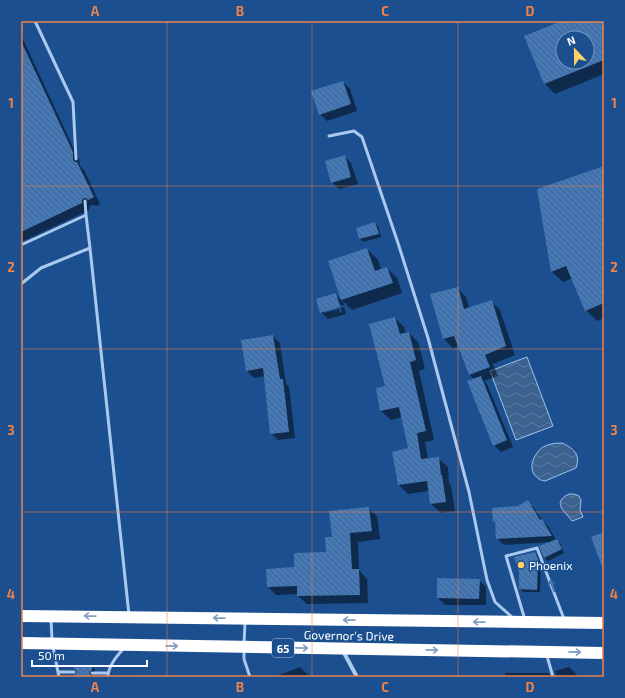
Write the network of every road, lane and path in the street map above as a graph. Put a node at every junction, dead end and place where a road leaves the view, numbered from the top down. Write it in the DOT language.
graph roads {
  1 [pos="35,21"];
  2 [pos="329,136"];
  3 [pos="76,159"];
  4 [pos="85,201"];
  5 [pos="86,215"];
  6 [pos="21,245"];
  7 [pos="90,248"];
  8 [pos="21,284"];
  9 [pos="21,616"];
  10 [pos="50,616"];
  11 [pos="129,617"];
  12 [pos="245,618"];
  13 [pos="522,622"];
  14 [pos="566,623"];
  15 [pos="604,624"];
  16 [pos="21,643"];
  17 [pos="53,644"];
  18 [pos="126,645"];
  19 [pos="244,647"];
  20 [pos="342,648"];
  21 [pos="546,652"];
  22 [pos="604,652"];
  23 [pos="58,672"];
  24 [pos="74,672"];
  25 [pos="92,673"];
  26 [pos="108,675"];
  27 [pos="59,677"];
  28 [pos="250,677"];
  29 [pos="357,677"];
  30 [pos="553,677"];
  1 -- 3 [label="lane"];
  2 -- 13 [label="lane"];
  4 -- 5 [label="lane"];
  5 -- 6 [label="lane"];
  5 -- 7 [label="lane"];
  7 -- 8 [label="lane"];
  7 -- 11 [label="lane"];
  9 -- 10 [label="highway, Governor's Drive"];
  11 -- 10 [label="highway, Governor's Drive, one-way"];
  10 -- 17 [label="lane"];
  12 -- 11 [label="highway, Governor's Drive, one-way"];
  13 -- 12 [label="highway, Governor's Drive, one-way"];
  12 -- 19 [label="lane"];
  13 -- 14 [label="highway, Governor's Drive"];
  14 -- 13 [label="lane, one-way"];
  14 -- 15 [label="highway, Governor's Drive"];
  16 -- 17 [label="highway, Governor's Drive / 65"];
  17 -- 18 [label="highway, Governor's Drive / 65"];
  17 -- 23 [label="lane"];
  18 -- 19 [label="highway, Governor's Drive / 65, one-way"];
  18 -- 26 [label="lane"];
  19 -- 20 [label="highway, Governor's Drive / 65, one-way"];
  19 -- 28 [label="lane"];
  20 -- 21 [label="highway, Governor's Drive / 65, one-way"];
  20 -- 29 [label="street"];
  21 -- 22 [label="highway, Governor's Drive / 65, one-way"];
  21 -- 30 [label="lane"];
  23 -- 24 [label="lane"];
  23 -- 27 [label="lane"];
  25 -- 26 [label="lane"];
}
